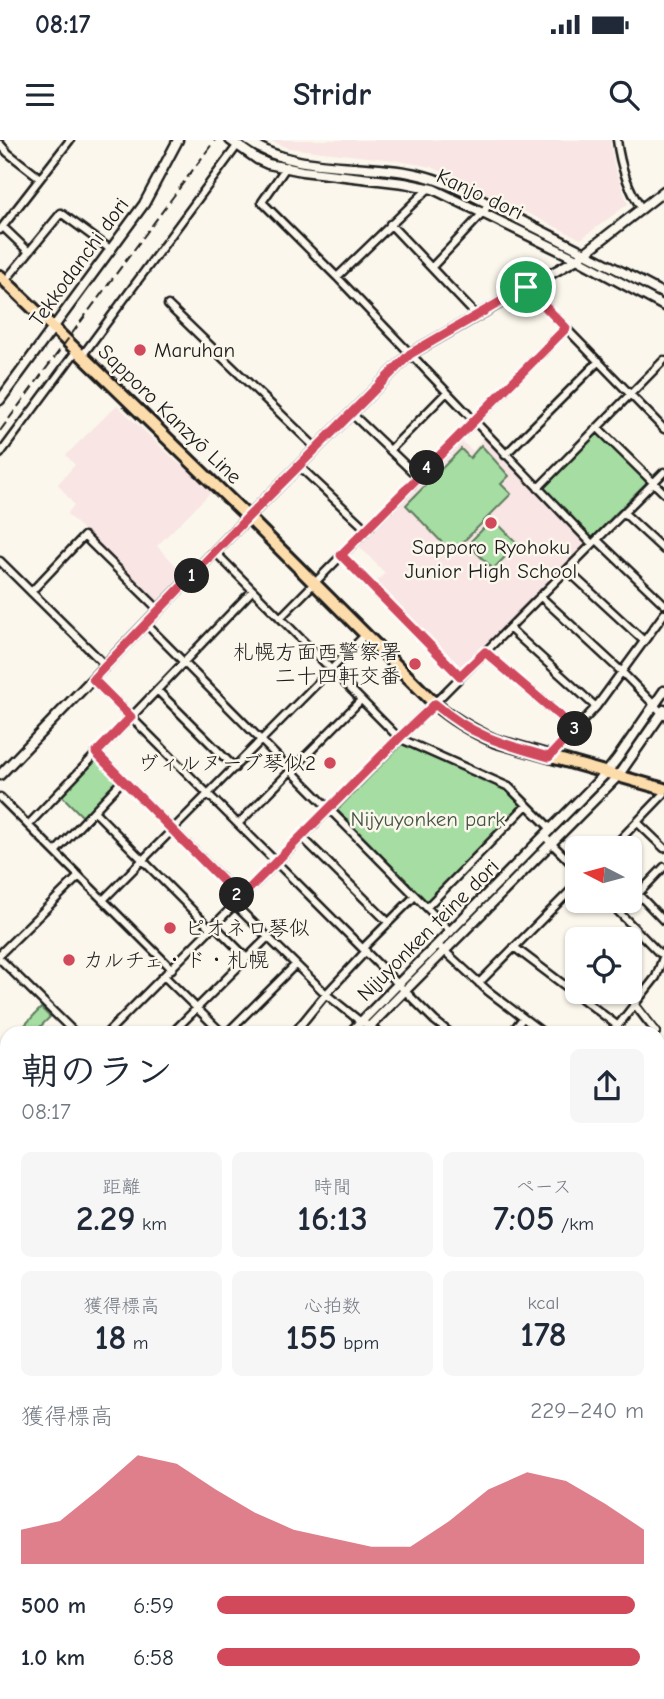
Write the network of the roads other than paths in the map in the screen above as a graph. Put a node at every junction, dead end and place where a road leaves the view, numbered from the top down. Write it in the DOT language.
graph roads {
  1 [pos="70,140"];
  2 [pos="178,140"];
  3 [pos="247,140"];
  4 [pos="617,140"];
  5 [pos="234,143"];
  6 [pos="0,144"];
  7 [pos="293,160"];
  8 [pos="285,168"];
  9 [pos="40,178"];
  10 [pos="429,188"];
  11 [pos="664,191"];
  12 [pos="489,204"];
  13 [pos="642,209"];
  14 [pos="482,214"];
  15 [pos="390,224"];
  16 [pos="1,228"];
  17 [pos="110,249"];
  18 [pos="29,252"];
  19 [pos="586,253"];
  20 [pos="577,259"];
  21 [pos="432,267"];
  22 [pos="337,277"];
  23 [pos="2,278"];
  24 [pos="526,287"];
  25 [pos="664,294"];
  26 [pos="168,305"];
  27 [pos="664,306"];
  28 [pos="477,316"];
  29 [pos="53,328"];
  30 [pos="566,328"];
  31 [pos="80,353"];
  32 [pos="410,354"];
  33 [pos="664,360"];
  34 [pos="599,361"];
  35 [pos="446,393"];
  36 [pos="631,394"];
  37 [pos="0,400"];
  38 [pos="351,412"];
  39 [pos="474,421"];
  40 [pos="598,428"];
  41 [pos="664,429"];
  42 [pos="316,448"];
  43 [pos="390,450"];
  44 [pos="0,454"];
  45 [pos="505,454"];
  46 [pos="299,466"];
  47 [pos="664,472"];
  48 [pos="418,477"];
  49 [pos="653,483"];
  50 [pos="538,488"];
  51 [pos="664,493"];
  52 [pos="624,513"];
  53 [pos="248,517"];
  54 [pos="366,529"];
  55 [pos="595,542"];
  56 [pos="664,550"];
  57 [pos="215,552"];
  58 [pos="341,555"];
  59 [pos="0,561"];
  60 [pos="567,569"];
  61 [pos="314,582"];
  62 [pos="252,591"];
  63 [pos="31,592"];
  64 [pos="540,596"];
  65 [pos="664,604"];
  66 [pos="159,610"];
  67 [pos="664,614"];
  68 [pos="280,618"];
  69 [pos="146,624"];
  70 [pos="509,628"];
  71 [pos="366,634"];
  72 [pos="645,641"];
  73 [pos="485,652"];
  74 [pos="184,662"];
  75 [pos="106,666"];
  76 [pos="331,670"];
  77 [pos="622,672"];
  78 [pos="460,676"];
  79 [pos="93,679"];
  80 [pos="157,690"];
  81 [pos="664,691"];
  82 [pos="361,700"];
  83 [pos="435,704"];
  84 [pos="654,704"];
  85 [pos="596,707"];
  86 [pos="663,713"];
  87 [pos="131,717"];
  88 [pos="575,729"];
  89 [pos="399,738"];
  90 [pos="262,740"];
  91 [pos="96,753"];
  92 [pos="549,757"];
  93 [pos="235,768"];
  94 [pos="292,771"];
  95 [pos="606,773"];
  96 [pos="0,775"];
  97 [pos="618,776"];
  98 [pos="123,780"];
  99 [pos="664,790"];
  100 [pos="208,794"];
  101 [pos="0,797"];
  102 [pos="527,805"];
  103 [pos="329,809"];
  104 [pos="94,811"];
  105 [pos="638,822"];
  106 [pos="239,824"];
  107 [pos="28,825"];
  108 [pos="551,829"];
  109 [pos="173,830"];
  110 [pos="544,836"];
  111 [pos="624,836"];
  112 [pos="302,837"];
  113 [pos="559,837"];
  114 [pos="551,844"];
  115 [pos="664,848"];
  116 [pos="55,852"];
  117 [pos="565,857"];
  118 [pos="143,860"];
  119 [pos="276,862"];
  120 [pos="664,867"];
  121 [pos="79,876"];
  122 [pos="415,896"];
  123 [pos="565,896"];
  124 [pos="240,898"];
  125 [pos="103,900"];
  126 [pos="235,905"];
  127 [pos="427,907"];
  128 [pos="621,914"];
  129 [pos="664,921"];
  130 [pos="388,922"];
  131 [pos="212,927"];
  132 [pos="454,935"];
  133 [pos="267,937"];
  134 [pos="514,947"];
  135 [pos="441,948"];
  136 [pos="364,950"];
  137 [pos="0,954"];
  138 [pos="664,955"];
  139 [pos="247,958"];
  140 [pos="1,962"];
  141 [pos="295,965"];
  142 [pos="172,969"];
  143 [pos="165,977"];
  144 [pos="479,983"];
  145 [pos="399,984"];
  146 [pos="406,991"];
  147 [pos="326,994"];
  148 [pos="635,1005"];
  149 [pos="196,1009"];
  150 [pos="523,1018"];
  151 [pos="361,1022"];
  152 [pos="68,1026"];
  153 [pos="114,1026"];
  154 [pos="179,1026"];
  155 [pos="214,1026"];
  156 [pos="234,1026"];
  157 [pos="300,1026"];
  158 [pos="357,1026"];
  159 [pos="365,1026"];
  160 [pos="375,1026"];
  161 [pos="441,1026"];
  162 [pos="517,1026"];
  163 [pos="534,1026"];
  164 [pos="618,1026"];
  165 [pos="651,1026"];
  1 -- 9 [label="street"];
  2 -- 17 [label="street, Tekkodanchi dori"];
  3 -- 7 [label="street, Kanjo dori"];
  4 -- 13 [label="street"];
  5 -- 8 [label="street, Kanjo dori"];
  5 -- 31 [label="street"];
  6 -- 9 [label="street"];
  7 -- 8 [label="street"];
  7 -- 12 [label="street, Kanjo dori"];
  8 -- 10 [label="street, Kanjo dori"];
  8 -- 22 [label="street"];
  9 -- 16 [label="street"];
  10 -- 14 [label="street, Kanjo dori"];
  10 -- 15 [label="street"];
  11 -- 13 [label="street"];
  12 -- 14 [label="street"];
  12 -- 19 [label="street, Kanjo dori"];
  13 -- 19 [label="street"];
  14 -- 20 [label="street, Kanjo dori"];
  14 -- 21 [label="street"];
  15 -- 21 [label="street"];
  15 -- 22 [label="street"];
  16 -- 18 [label="street"];
  17 -- 18 [label="street"];
  17 -- 29 [label="street, Tekkodanchi dori"];
  18 -- 23 [label="street"];
  19 -- 20 [label="street"];
  19 -- 25 [label="street, Kanjo dori"];
  20 -- 24 [label="street"];
  20 -- 27 [label="street, Kanjo dori"];
  21 -- 28 [label="street"];
  22 -- 32 [label="street"];
  23 -- 29 [label="main road, Sapporo Kanzyō Line"];
  24 -- 28 [label="street"];
  24 -- 30 [label="street"];
  26 -- 42 [label="street"];
  28 -- 32 [label="street"];
  29 -- 31 [label="main road, Sapporo Kanzyō Line"];
  29 -- 37 [label="street, Tekkodanchi dori"];
  30 -- 34 [label="street"];
  30 -- 39 [label="street"];
  31 -- 44 [label="street"];
  31 -- 53 [label="main road, Sapporo Kanzyō Line"];
  32 -- 35 [label="street"];
  32 -- 38 [label="street"];
  33 -- 36 [label="street"];
  34 -- 36 [label="street"];
  34 -- 45 [label="street"];
  35 -- 39 [label="street"];
  35 -- 43 [label="street"];
  36 -- 40 [label="street"];
  36 -- 41 [label="street"];
  38 -- 42 [label="street"];
  38 -- 43 [label="street"];
  39 -- 45 [label="street"];
  39 -- 48 [label="street"];
  40 -- 49 [label="street"];
  40 -- 50 [label="street"];
  42 -- 46 [label="street"];
  43 -- 48 [label="street"];
  45 -- 50 [label="street"];
  46 -- 53 [label="street"];
  46 -- 54 [label="street"];
  47 -- 49 [label="street"];
  48 -- 54 [label="street"];
  49 -- 51 [label="street"];
  49 -- 52 [label="street"];
  50 -- 55 [label="street"];
  52 -- 55 [label="street"];
  52 -- 56 [label="street"];
  53 -- 57 [label="street"];
  53 -- 61 [label="main road, Sapporo Kanzyō Line"];
  54 -- 58 [label="street"];
  55 -- 60 [label="street"];
  55 -- 65 [label="street"];
  57 -- 62 [label="street"];
  57 -- 66 [label="street"];
  58 -- 61 [label="street"];
  58 -- 78 [label="street"];
  59 -- 63 [label="street"];
  60 -- 64 [label="street"];
  60 -- 72 [label="street"];
  61 -- 68 [label="street"];
  61 -- 71 [label="main road, Sapporo Kanzyō Line"];
  62 -- 68 [label="street"];
  62 -- 74 [label="street"];
  63 -- 66 [label="street"];
  63 -- 75 [label="street"];
  64 -- 70 [label="street"];
  64 -- 77 [label="street"];
  66 -- 69 [label="street"];
  67 -- 72 [label="street"];
  68 -- 76 [label="street"];
  69 -- 74 [label="street"];
  69 -- 75 [label="street"];
  70 -- 73 [label="street"];
  70 -- 85 [label="street"];
  71 -- 76 [label="street"];
  71 -- 83 [label="main road, Sapporo Kanzyō Line"];
  72 -- 77 [label="street"];
  73 -- 78 [label="street"];
  73 -- 88 [label="street"];
  74 -- 80 [label="street"];
  74 -- 90 [label="street"];
  75 -- 79 [label="street"];
  76 -- 82 [label="street"];
  76 -- 90 [label="street"];
  77 -- 84 [label="street"];
  77 -- 85 [label="street"];
  78 -- 83 [label="street"];
  79 -- 87 [label="street"];
  79 -- 96 [label="street"];
  80 -- 87 [label="street"];
  80 -- 93 [label="street"];
  81 -- 84 [label="street, Nijuyonken teine dori"];
  82 -- 89 [label="street"];
  82 -- 94 [label="street"];
  83 -- 89 [label="street"];
  83 -- 92 [label="main road, Sapporo Kanzyō Line"];
  84 -- 86 [label="street"];
  84 -- 95 [label="street, Nijuyonken teine dori"];
  85 -- 88 [label="street"];
  86 -- 97 [label="street, Nijuyonken teine dori"];
  87 -- 91 [label="street"];
  87 -- 100 [label="street"];
  88 -- 92 [label="street"];
  89 -- 102 [label="street"];
  89 -- 103 [label="street"];
  90 -- 93 [label="street"];
  90 -- 94 [label="street"];
  91 -- 98 [label="street"];
  91 -- 107 [label="street"];
  92 -- 95 [label="main road, Sapporo Kanzyō Line"];
  93 -- 100 [label="street"];
  94 -- 103 [label="street"];
  94 -- 106 [label="street"];
  95 -- 97 [label="main road, Sapporo Kanzyō Line"];
  95 -- 108 [label="street, Nijuyonken teine dori"];
  97 -- 99 [label="main road, Sapporo Kanzyō Line"];
  97 -- 113 [label="street, Nijuyonken teine dori"];
  98 -- 104 [label="street"];
  98 -- 109 [label="street"];
  99 -- 105 [label="street"];
  100 -- 106 [label="street"];
  100 -- 109 [label="street"];
  101 -- 107 [label="street"];
  102 -- 108 [label="street"];
  102 -- 127 [label="street"];
  103 -- 112 [label="street"];
  103 -- 122 [label="street"];
  104 -- 116 [label="street"];
  104 -- 118 [label="street"];
  105 -- 111 [label="street"];
  105 -- 115 [label="street"];
  106 -- 119 [label="street"];
  107 -- 116 [label="street"];
  108 -- 110 [label="street, Nijuyonken teine dori"];
  108 -- 113 [label="street"];
  109 -- 118 [label="street"];
  109 -- 124 [label="street"];
  110 -- 114 [label="street"];
  110 -- 132 [label="street, Nijuyonken teine dori"];
  112 -- 119 [label="street"];
  112 -- 130 [label="street"];
  113 -- 114 [label="street, Nijuyonken teine dori"];
  114 -- 117 [label="street"];
  114 -- 132 [label="street, Nijuyonken teine dori"];
  116 -- 121 [label="street"];
  118 -- 125 [label="street"];
  118 -- 131 [label="street"];
  119 -- 124 [label="street"];
  119 -- 136 [label="street"];
  120 -- 129 [label="street"];
  121 -- 125 [label="street"];
  121 -- 137 [label="street"];
  122 -- 127 [label="street"];
  122 -- 130 [label="street"];
  123 -- 134 [label="street"];
  124 -- 126 [label="street"];
  125 -- 142 [label="street"];
  126 -- 131 [label="street"];
  126 -- 133 [label="street"];
  127 -- 132 [label="street"];
  128 -- 138 [label="street"];
  130 -- 136 [label="street"];
  131 -- 139 [label="street"];
  131 -- 142 [label="street"];
  132 -- 135 [label="street, Nijuyonken teine dori"];
  133 -- 139 [label="street"];
  133 -- 141 [label="street"];
  134 -- 144 [label="street"];
  134 -- 164 [label="street"];
  135 -- 144 [label="street"];
  135 -- 145 [label="street, Nijuyonken teine dori"];
  135 -- 146 [label="street, Nijuyonken teine dori"];
  136 -- 145 [label="street"];
  136 -- 147 [label="street"];
  138 -- 148 [label="street"];
  139 -- 149 [label="street"];
  140 -- 152 [label="street"];
  141 -- 147 [label="street"];
  141 -- 156 [label="street"];
  142 -- 143 [label="street"];
  143 -- 149 [label="street"];
  143 -- 153 [label="street"];
  144 -- 150 [label="street"];
  145 -- 146 [label="street"];
  145 -- 151 [label="street, Nijuyonken teine dori"];
  146 -- 160 [label="street, Nijuyonken teine dori"];
  146 -- 161 [label="street"];
  147 -- 151 [label="street"];
  147 -- 157 [label="street"];
  148 -- 164 [label="street"];
  148 -- 165 [label="street"];
  149 -- 154 [label="street"];
  149 -- 155 [label="street"];
  150 -- 162 [label="street"];
  150 -- 163 [label="street"];
  151 -- 158 [label="street, Nijuyonken teine dori"];
  151 -- 159 [label="street"];
}
